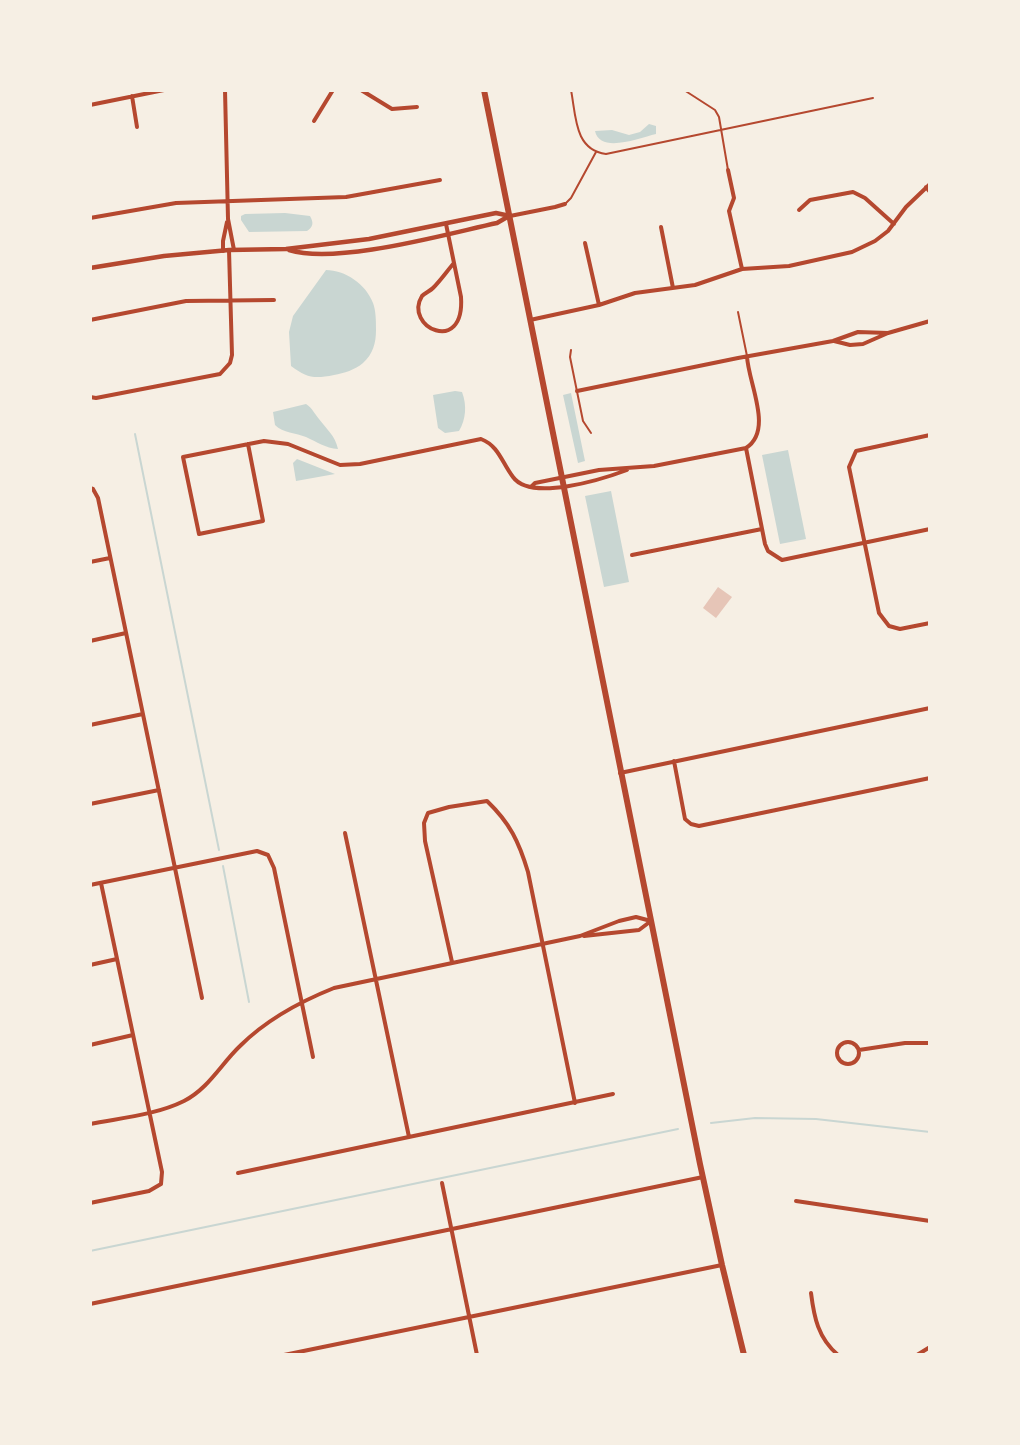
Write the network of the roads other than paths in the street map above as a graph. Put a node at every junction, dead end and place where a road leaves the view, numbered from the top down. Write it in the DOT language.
graph roads {
  1 [pos="164,90"];
  2 [pos="225,90"];
  3 [pos="333,90"];
  4 [pos="360,90"];
  5 [pos="484,90"];
  6 [pos="570,90"];
  7 [pos="684,90"];
  8 [pos="132,96"];
  9 [pos="873,98"];
  10 [pos="90,105"];
  11 [pos="417,107"];
  12 [pos="314,121"];
  13 [pos="137,127"];
  14 [pos="722,129"];
  15 [pos="596,152"];
  16 [pos="728,170"];
  17 [pos="440,180"];
  18 [pos="928,186"];
  19 [pos="930,192"];
  20 [pos="228,201"];
  21 [pos="565,204"];
  22 [pos="800,210"];
  23 [pos="510,216"];
  24 [pos="90,218"];
  25 [pos="228,219"];
  26 [pos="446,224"];
  27 [pos="894,224"];
  28 [pos="661,227"];
  29 [pos="448,234"];
  30 [pos="585,243"];
  31 [pos="286,249"];
  32 [pos="228,250"];
  33 [pos="454,263"];
  34 [pos="90,268"];
  35 [pos="742,269"];
  36 [pos="673,288"];
  37 [pos="230,299"];
  38 [pos="274,300"];
  39 [pos="599,305"];
  40 [pos="738,312"];
  41 [pos="90,320"];
  42 [pos="529,320"];
  43 [pos="930,321"];
  44 [pos="888,333"];
  45 [pos="833,341"];
  46 [pos="571,350"];
  47 [pos="747,356"];
  48 [pos="577,391"];
  49 [pos="90,397"];
  50 [pos="591,433"];
  51 [pos="930,435"];
  52 [pos="248,444"];
  53 [pos="746,448"];
  54 [pos="627,470"];
  55 [pos="561,478"];
  56 [pos="563,486"];
  57 [pos="531,487"];
  58 [pos="91,488"];
  59 [pos="762,529"];
  60 [pos="930,529"];
  61 [pos="864,543"];
  62 [pos="632,555"];
  63 [pos="110,558"];
  64 [pos="90,562"];
  65 [pos="930,623"];
  66 [pos="126,633"];
  67 [pos="90,641"];
  68 [pos="930,708"];
  69 [pos="143,714"];
  70 [pos="90,725"];
  71 [pos="674,761"];
  72 [pos="620,773"];
  73 [pos="930,778"];
  74 [pos="159,790"];
  75 [pos="90,804"];
  76 [pos="345,833"];
  77 [pos="176,867"];
  78 [pos="101,883"];
  79 [pos="90,885"];
  80 [pos="651,921"];
  81 [pos="580,936"];
  82 [pos="542,943"];
  83 [pos="117,960"];
  84 [pos="452,962"];
  85 [pos="90,965"];
  86 [pos="376,978"];
  87 [pos="202,998"];
  88 [pos="301,1001"];
  89 [pos="133,1035"];
  90 [pos="930,1043"];
  91 [pos="90,1045"];
  92 [pos="859,1050"];
  93 [pos="313,1057"];
  94 [pos="614,1094"];
  95 [pos="575,1103"];
  96 [pos="148,1112"];
  97 [pos="90,1124"];
  98 [pos="409,1137"];
  99 [pos="238,1173"];
  100 [pos="703,1177"];
  101 [pos="442,1183"];
  102 [pos="796,1201"];
  103 [pos="90,1203"];
  104 [pos="930,1221"];
  105 [pos="451,1229"];
  106 [pos="722,1265"];
  107 [pos="811,1293"];
  108 [pos="90,1304"];
  109 [pos="470,1317"];
  110 [pos="930,1347"];
  111 [pos="742,1353"];
  112 [pos="284,1355"];
  113 [pos="477,1355"];
  114 [pos="838,1355"];
  115 [pos="917,1355"];
  1 -- 8 [label="street"];
  2 -- 20 [label="street"];
  3 -- 12 [label="street"];
  4 -- 11 [label="street"];
  5 -- 23 [label="main road"];
  6 -- 15 [label="lane"];
  7 -- 14 [label="lane"];
  8 -- 10 [label="street"];
  8 -- 13 [label="street"];
  9 -- 14 [label="lane"];
  14 -- 15 [label="lane"];
  14 -- 16 [label="lane"];
  15 -- 21 [label="lane"];
  16 -- 35 [label="street"];
  17 -- 20 [label="street"];
  18 -- 19 [label="street"];
  18 -- 27 [label="street"];
  20 -- 24 [label="street"];
  20 -- 25 [label="street"];
  21 -- 23 [label="street"];
  22 -- 27 [label="street"];
  23 -- 26 [label="street"];
  23 -- 29 [label="street"];
  23 -- 42 [label="main road"];
  25 -- 32 [label="street"];
  25 -- 32 [label="street"];
  26 -- 29 [label="street"];
  26 -- 31 [label="street"];
  27 -- 35 [label="street"];
  28 -- 36 [label="street"];
  29 -- 31 [label="street"];
  29 -- 33 [label="street"];
  30 -- 39 [label="street"];
  31 -- 32 [label="street"];
  32 -- 34 [label="street"];
  32 -- 37 [label="street"];
  33 -- 33 [label="street"];
  35 -- 36 [label="street"];
  36 -- 39 [label="street"];
  37 -- 38 [label="street"];
  37 -- 41 [label="street"];
  37 -- 49 [label="street"];
  39 -- 42 [label="street"];
  40 -- 47 [label="lane"];
  42 -- 55 [label="main road"];
  43 -- 44 [label="street"];
  44 -- 45 [label="street"];
  44 -- 45 [label="street"];
  45 -- 47 [label="street"];
  46 -- 48 [label="lane"];
  47 -- 48 [label="street"];
  47 -- 53 [label="street"];
  48 -- 50 [label="lane"];
  51 -- 61 [label="street"];
  52 -- 52 [label="street"];
  52 -- 57 [label="street"];
  53 -- 54 [label="street"];
  53 -- 59 [label="street"];
  54 -- 55 [label="street"];
  54 -- 56 [label="street"];
  55 -- 56 [label="main road"];
  55 -- 57 [label="street"];
  56 -- 57 [label="street"];
  56 -- 72 [label="main road"];
  58 -- 63 [label="street"];
  59 -- 61 [label="street"];
  59 -- 62 [label="street"];
  60 -- 61 [label="street"];
  61 -- 65 [label="street"];
  63 -- 64 [label="street"];
  63 -- 66 [label="street"];
  66 -- 67 [label="street"];
  66 -- 69 [label="street"];
  68 -- 71 [label="street"];
  69 -- 70 [label="street"];
  69 -- 74 [label="street"];
  71 -- 72 [label="street"];
  71 -- 73 [label="street"];
  72 -- 80 [label="main road"];
  74 -- 75 [label="street"];
  74 -- 77 [label="street"];
  76 -- 86 [label="street"];
  77 -- 78 [label="street"];
  77 -- 87 [label="street"];
  77 -- 88 [label="street"];
  78 -- 79 [label="street"];
  78 -- 83 [label="street"];
  80 -- 81 [label="street"];
  80 -- 81 [label="street"];
  80 -- 100 [label="main road"];
  81 -- 82 [label="street"];
  82 -- 84 [label="street"];
  82 -- 84 [label="street"];
  82 -- 95 [label="street"];
  83 -- 85 [label="street"];
  83 -- 89 [label="street"];
  84 -- 86 [label="street"];
  86 -- 88 [label="street"];
  86 -- 98 [label="street"];
  88 -- 93 [label="street"];
  88 -- 96 [label="street"];
  89 -- 91 [label="street"];
  89 -- 96 [label="street"];
  90 -- 92 [label="street"];
  92 -- 92 [label="street"];
  94 -- 95 [label="street"];
  95 -- 98 [label="street"];
  96 -- 97 [label="street"];
  96 -- 103 [label="street"];
  98 -- 99 [label="street"];
  100 -- 105 [label="street"];
  100 -- 106 [label="main road"];
  101 -- 105 [label="street"];
  102 -- 104 [label="street"];
  105 -- 108 [label="street"];
  105 -- 109 [label="street"];
  106 -- 109 [label="street"];
  106 -- 111 [label="main road"];
  107 -- 114 [label="street"];
  109 -- 112 [label="street"];
  109 -- 113 [label="street"];
  110 -- 115 [label="street"];
}
